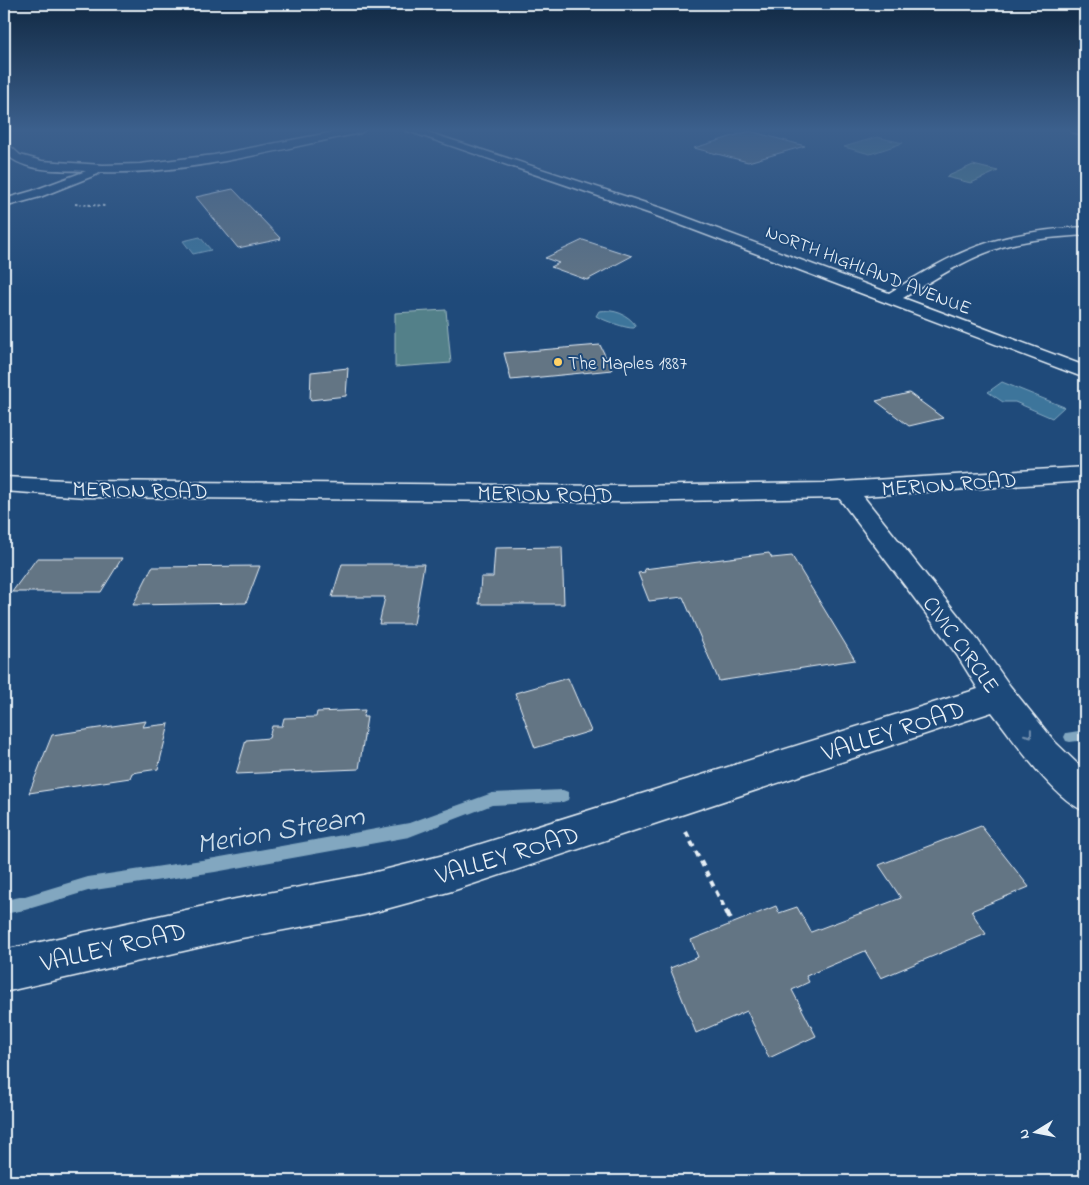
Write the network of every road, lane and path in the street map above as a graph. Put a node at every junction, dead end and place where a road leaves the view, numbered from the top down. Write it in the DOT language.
graph roads {
  1 [pos="59,185"];
  2 [pos="578,185"];
  3 [pos="4,203"];
  4 [pos="69,204"];
  5 [pos="106,206"];
  6 [pos="1085,231"];
  7 [pos="891,298"];
  8 [pos="1085,372"];
  9 [pos="1085,474"];
  10 [pos="4,484"];
  11 [pos="845,489"];
  12 [pos="999,696"];
  13 [pos="1085,794"];
  14 [pos="672,803"];
  15 [pos="732,924"];
  16 [pos="4,971"];
  1 -- 3 [label="street"];
  2 -- 7 [label="street, NORTH HIGHLAND AVENUE"];
  4 -- 5 [label="path"];
  6 -- 7 [label="street"];
  7 -- 8 [label="street, NORTH HIGHLAND AVENUE"];
  9 -- 11 [label="street, MERION ROAD"];
  10 -- 11 [label="street, MERION ROAD"];
  11 -- 12 [label="street, CIVIC CIRCLE"];
  12 -- 13 [label="street, CIVIC CIRCLE, one-way"];
  12 -- 14 [label="street, VALLEY ROAD"];
  14 -- 15 [label="path"];
  14 -- 16 [label="street, VALLEY ROAD"];
}
